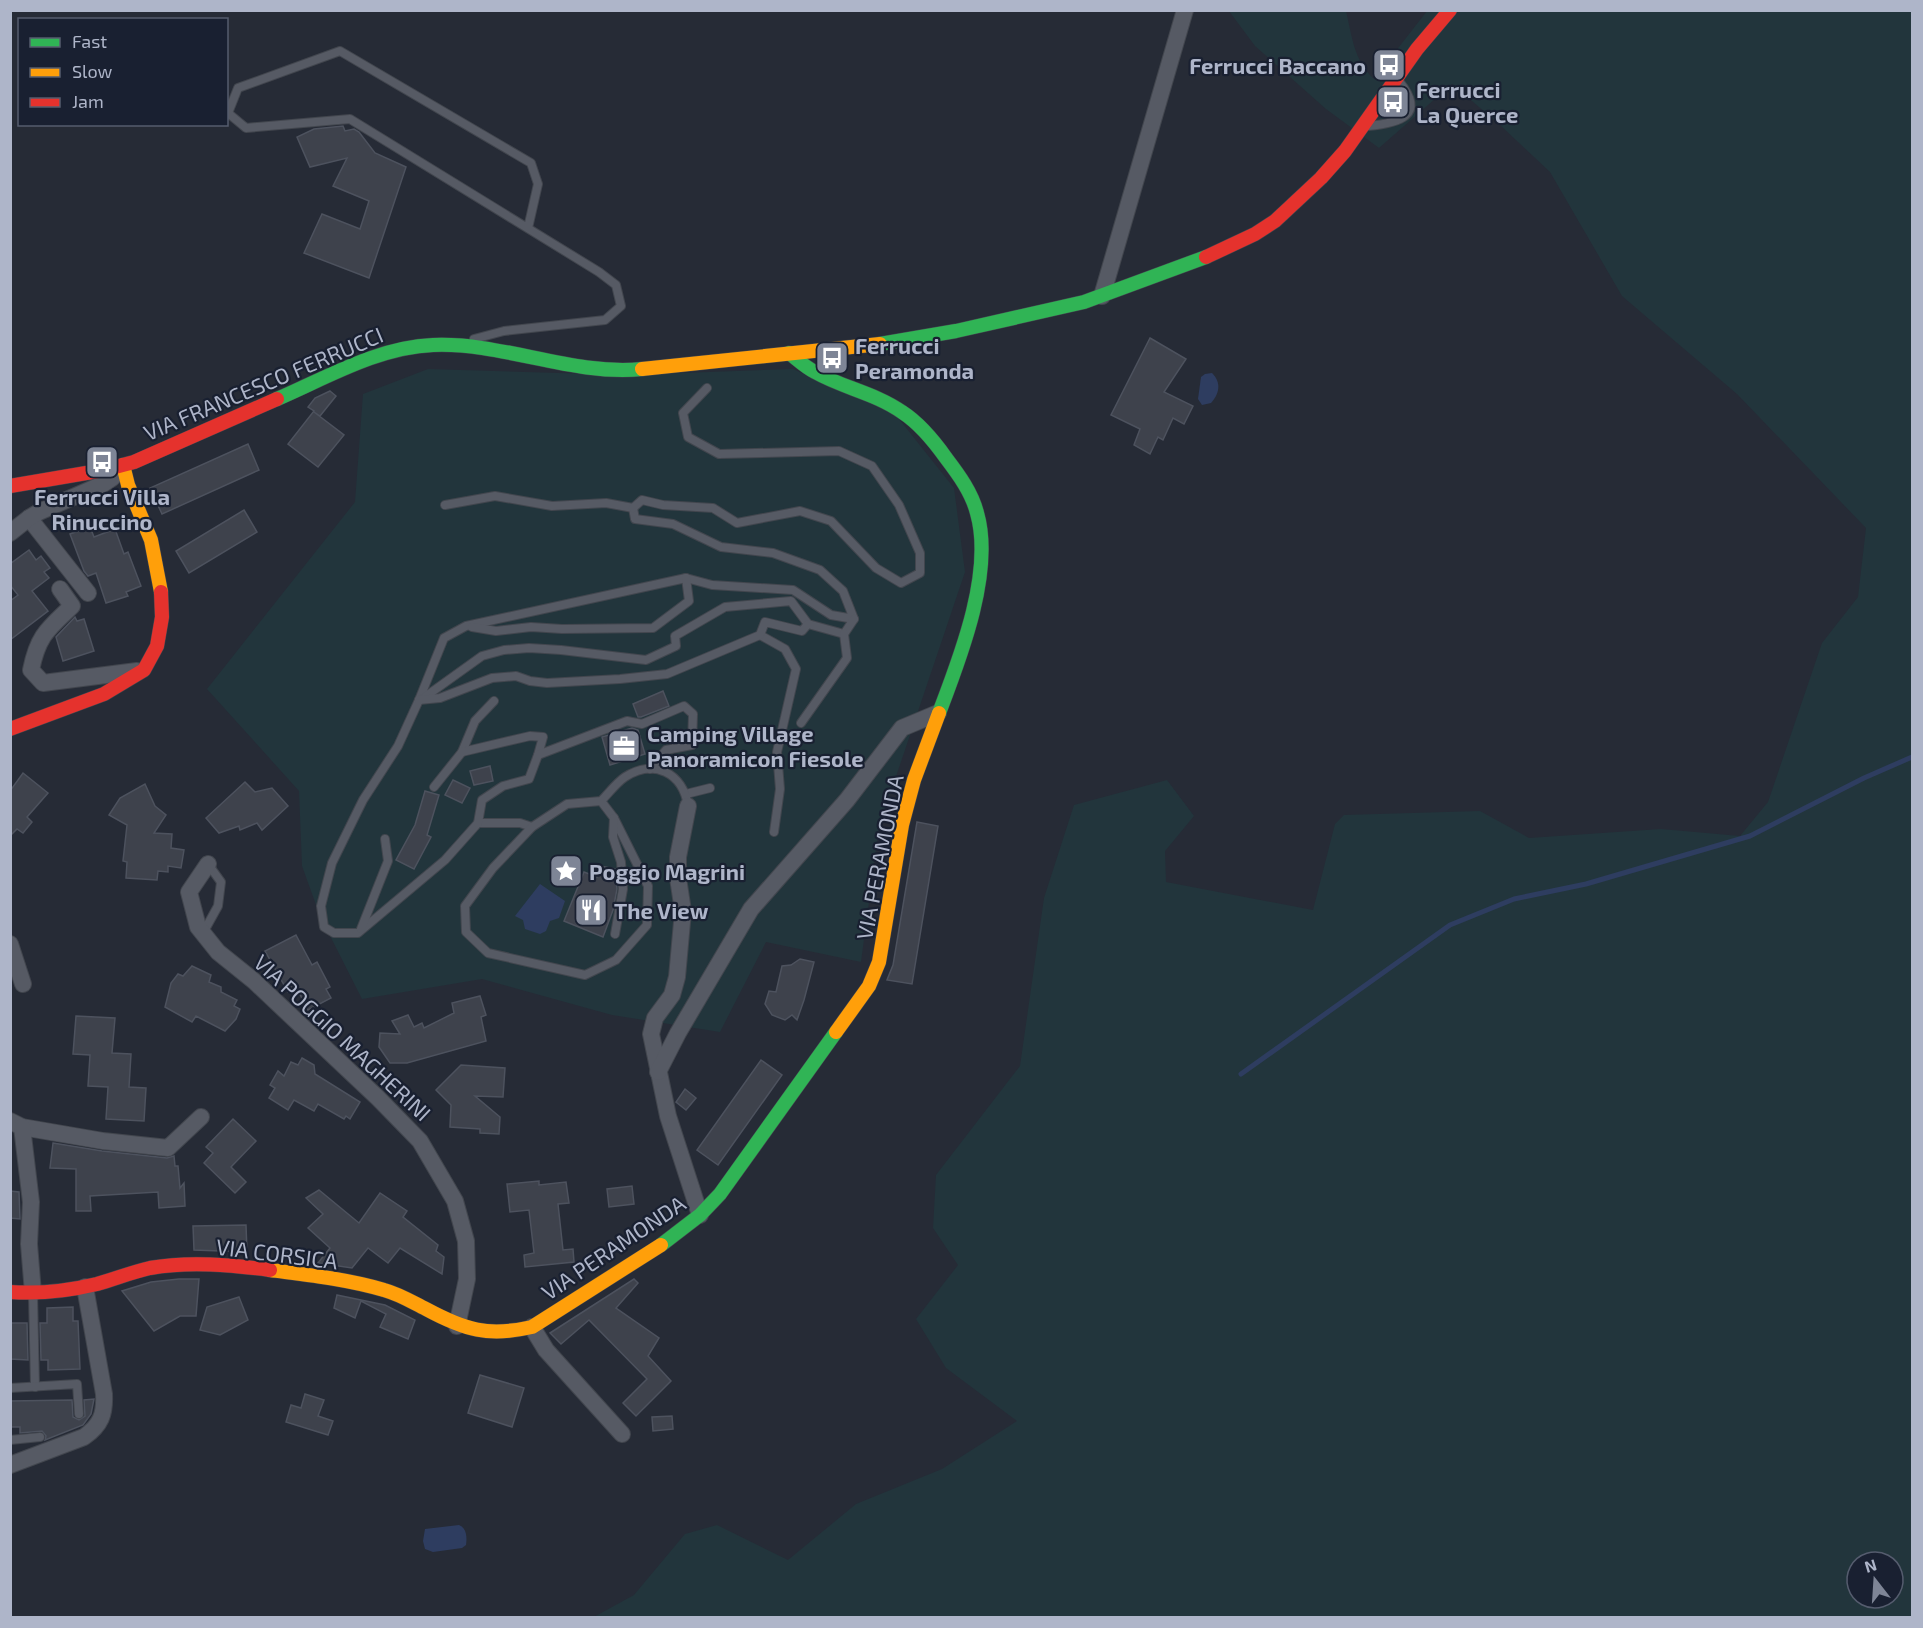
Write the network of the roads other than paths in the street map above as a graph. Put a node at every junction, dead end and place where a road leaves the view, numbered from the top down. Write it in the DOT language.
graph roads {
  1 [pos="1185,10"];
  2 [pos="1450,10"];
  3 [pos="1397,78"];
  4 [pos="1363,127"];
  5 [pos="528,228"];
  6 [pos="1102,296"];
  7 [pos="454,345"];
  8 [pos="789,353"];
  9 [pos="707,388"];
  10 [pos="123,465"];
  11 [pos="10,486"];
  12 [pos="445,505"];
  13 [pos="633,508"];
  14 [pos="29,518"];
  15 [pos="10,532"];
  16 [pos="686,578"];
  17 [pos="60,589"];
  18 [pos="88,593"];
  19 [pos="854,619"];
  20 [pos="808,624"];
  21 [pos="466,626"];
  22 [pos="844,634"];
  23 [pos="760,635"];
  24 [pos="144,670"];
  25 [pos="419,700"];
  26 [pos="494,701"];
  27 [pos="938,713"];
  28 [pos="801,723"];
  29 [pos="10,729"];
  30 [pos="462,752"];
  31 [pos="538,755"];
  32 [pos="650,768"];
  33 [pos="434,787"];
  34 [pos="710,788"];
  35 [pos="687,800"];
  36 [pos="601,801"];
  37 [pos="614,818"];
  38 [pos="478,823"];
  39 [pos="532,827"];
  40 [pos="774,832"];
  41 [pos="384,839"];
  42 [pos="208,864"];
  43 [pos="360,932"];
  44 [pos="203,934"];
  45 [pos="615,934"];
  46 [pos="10,944"];
  47 [pos="23,984"];
  48 [pos="658,1072"];
  49 [pos="201,1117"];
  50 [pos="16,1124"];
  51 [pos="700,1215"];
  52 [pos="86,1287"];
  53 [pos="10,1292"];
  54 [pos="33,1293"];
  55 [pos="457,1326"];
  56 [pos="532,1327"];
  57 [pos="35,1386"];
  58 [pos="10,1388"];
  59 [pos="79,1414"];
  60 [pos="622,1434"];
  61 [pos="40,1437"];
  62 [pos="10,1440"];
  63 [pos="10,1466"];
  1 -- 6 [label="street"];
  2 -- 3 [label="street, VIA FRANCESCO FERRUCCI"];
  3 -- 4 [label="street, VIA FRANCESCO FERRUCCI"];
  3 -- 4 [label="lane"];
  4 -- 6 [label="street, VIA FRANCESCO FERRUCCI"];
  5 -- 5 [label="lane"];
  5 -- 7 [label="lane"];
  6 -- 8 [label="street, VIA FRANCESCO FERRUCCI"];
  7 -- 8 [label="street, VIA FRANCESCO FERRUCCI"];
  7 -- 10 [label="street, VIA FRANCESCO FERRUCCI"];
  8 -- 27 [label="street, VIA PERAMONDA"];
  9 -- 13 [label="lane"];
  10 -- 11 [label="street, VIA FRANCESCO FERRUCCI"];
  10 -- 14 [label="street"];
  10 -- 24 [label="street"];
  12 -- 13 [label="lane"];
  13 -- 19 [label="lane"];
  14 -- 15 [label="street"];
  14 -- 18 [label="street"];
  16 -- 19 [label="lane"];
  16 -- 21 [label="lane"];
  16 -- 21 [label="lane"];
  17 -- 24 [label="street"];
  19 -- 22 [label="lane"];
  20 -- 22 [label="lane"];
  20 -- 23 [label="lane"];
  20 -- 25 [label="lane"];
  21 -- 25 [label="lane"];
  22 -- 28 [label="lane"];
  23 -- 25 [label="lane"];
  23 -- 40 [label="lane"];
  24 -- 29 [label="street"];
  25 -- 43 [label="lane"];
  26 -- 30 [label="lane"];
  27 -- 48 [label="street"];
  27 -- 51 [label="street, VIA PERAMONDA"];
  30 -- 31 [label="lane"];
  30 -- 33 [label="lane"];
  31 -- 32 [label="lane"];
  31 -- 38 [label="lane"];
  32 -- 35 [label="lane"];
  32 -- 36 [label="lane"];
  34 -- 35 [label="lane"];
  35 -- 48 [label="street"];
  36 -- 37 [label="lane"];
  36 -- 39 [label="lane"];
  37 -- 39 [label="lane"];
  37 -- 45 [label="lane"];
  38 -- 39 [label="lane"];
  38 -- 43 [label="lane"];
  41 -- 43 [label="lane"];
  42 -- 44 [label="lane"];
  42 -- 44 [label="street, VIA POGGIO MAGHERINI"];
  44 -- 55 [label="street, VIA POGGIO MAGHERINI"];
  46 -- 47 [label="street"];
  48 -- 51 [label="street"];
  49 -- 50 [label="street"];
  50 -- 54 [label="street"];
  51 -- 56 [label="street, VIA PERAMONDA"];
  52 -- 54 [label="street, VIA CORSICA"];
  52 -- 55 [label="street, VIA CORSICA"];
  52 -- 63 [label="street"];
  53 -- 54 [label="street, VIA CORSICA"];
  54 -- 57 [label="lane"];
  55 -- 56 [label="street, VIA CORSICA"];
  56 -- 60 [label="street"];
  57 -- 58 [label="lane"];
  57 -- 59 [label="lane"];
  61 -- 62 [label="lane"];
}
